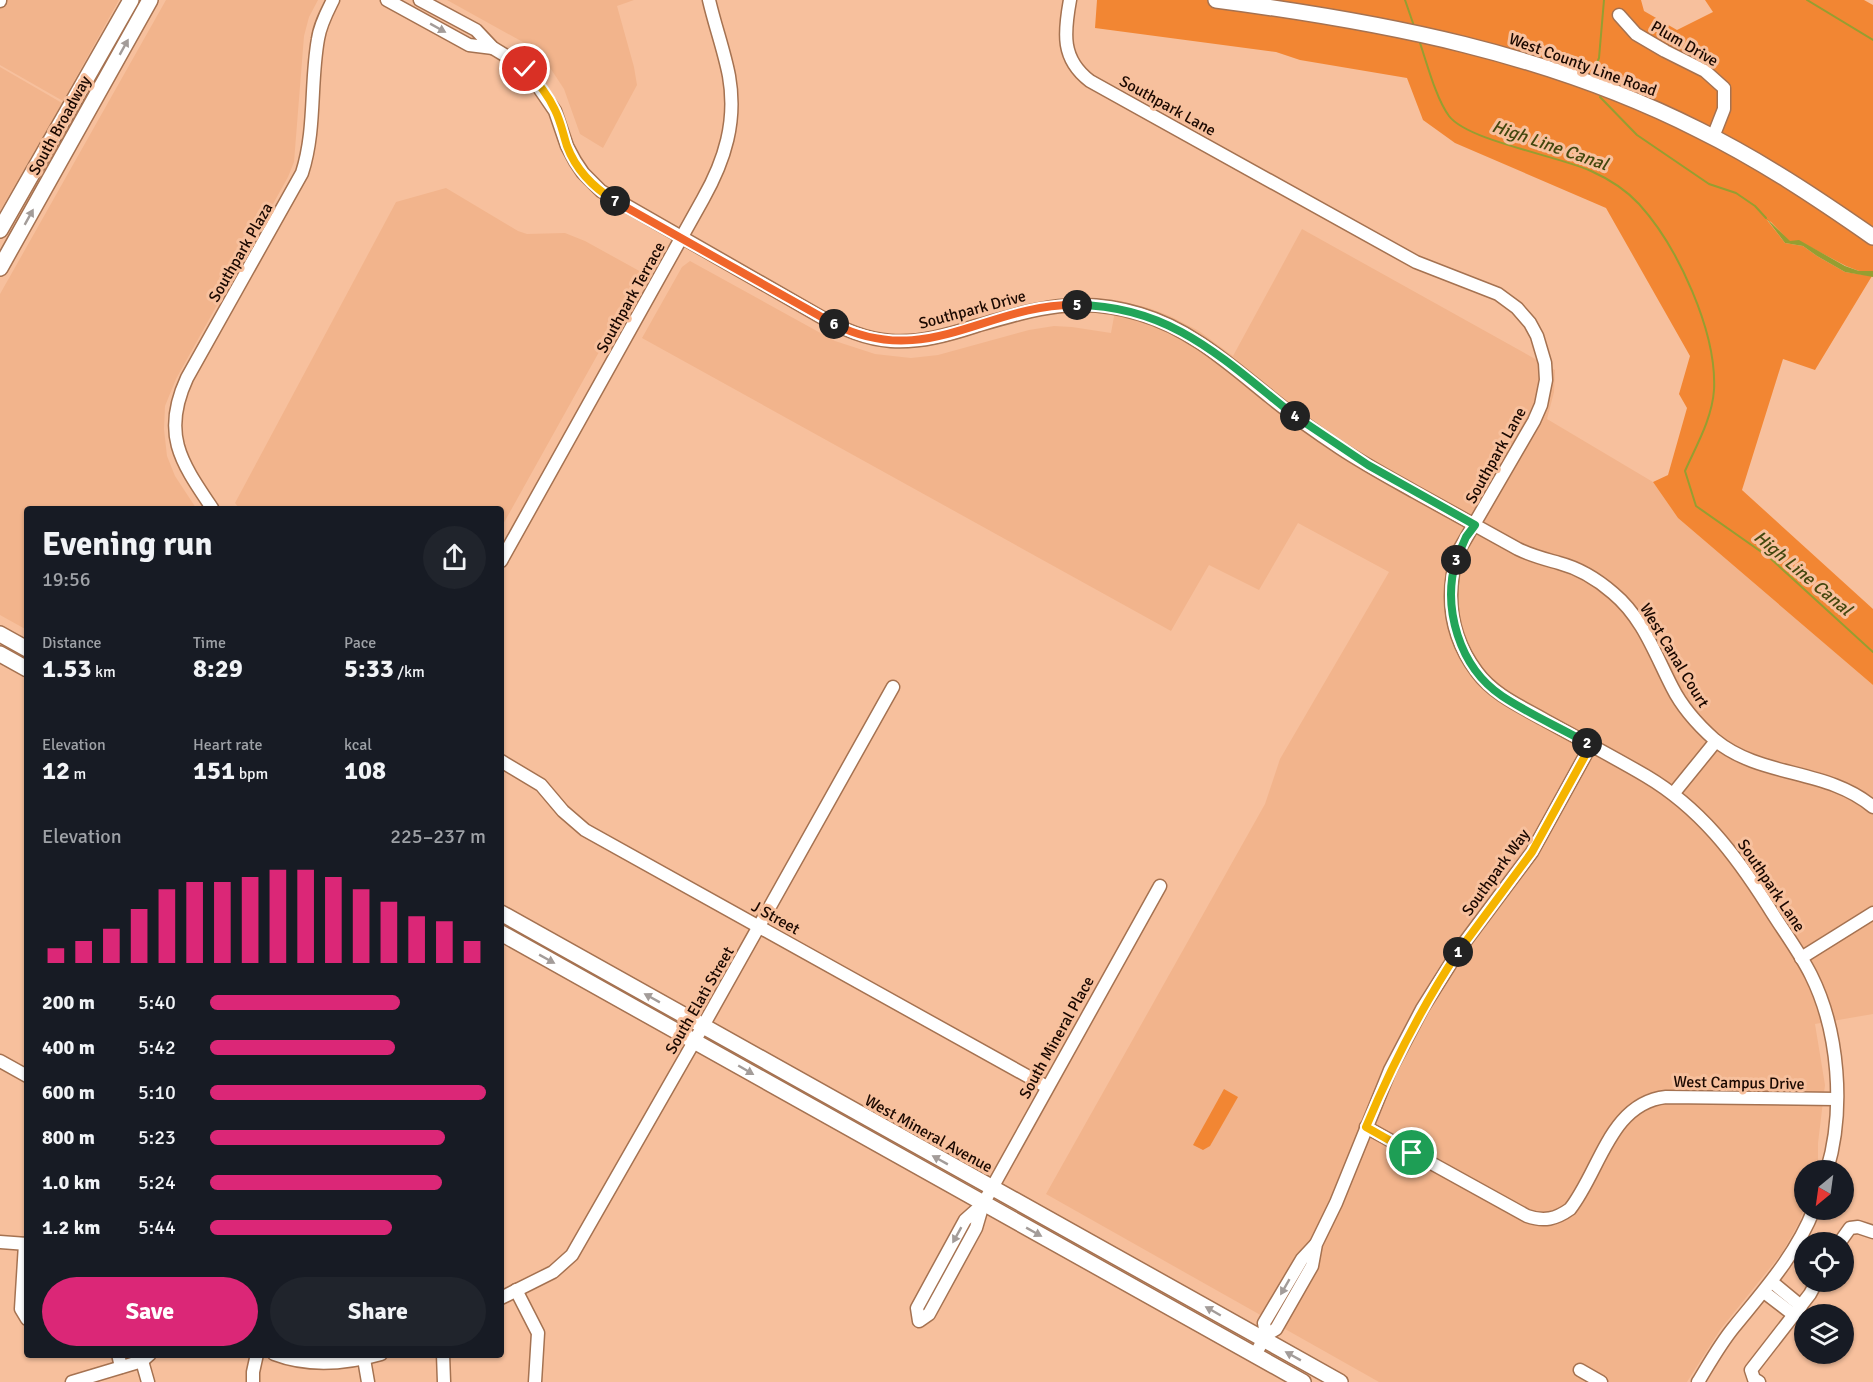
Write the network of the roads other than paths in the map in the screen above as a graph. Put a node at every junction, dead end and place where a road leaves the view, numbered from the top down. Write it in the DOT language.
graph roads {
  1 [pos="131,0"];
  2 [pos="150,0"];
  3 [pos="333,0"];
  4 [pos="387,0"];
  5 [pos="420,0"];
  6 [pos="709,0"];
  7 [pos="1070,0"];
  8 [pos="1216,0"];
  9 [pos="1619,15"];
  10 [pos="493,48"];
  11 [pos="1713,137"];
  12 [pos="0,228"];
  13 [pos="18,237"];
  14 [pos="1873,237"];
  15 [pos="681,238"];
  16 [pos="0,268"];
  17 [pos="211,506"];
  18 [pos="1475,525"];
  19 [pos="504,556"];
  20 [pos="0,634"];
  21 [pos="24,647"];
  22 [pos="0,654"];
  23 [pos="24,667"];
  24 [pos="893,687"];
  25 [pos="1716,741"];
  26 [pos="1591,745"];
  27 [pos="504,763"];
  28 [pos="1673,794"];
  29 [pos="1873,807"];
  30 [pos="1160,886"];
  31 [pos="1873,913"];
  32 [pos="504,916"];
  33 [pos="759,927"];
  34 [pos="504,935"];
  35 [pos="1801,958"];
  36 [pos="703,1026"];
  37 [pos="695,1041"];
  38 [pos="0,1061"];
  39 [pos="24,1074"];
  40 [pos="1047,1087"];
  41 [pos="1836,1099"];
  42 [pos="1366,1127"];
  43 [pos="1829,1160"];
  44 [pos="991,1189"];
  45 [pos="982,1204"];
  46 [pos="1809,1220"];
  47 [pos="1847,1232"];
  48 [pos="1873,1232"];
  49 [pos="0,1242"];
  50 [pos="24,1244"];
  51 [pos="24,1270"];
  52 [pos="1768,1287"];
  53 [pos="516,1290"];
  54 [pos="504,1296"];
  55 [pos="1794,1309"];
  56 [pos="24,1314"];
  57 [pos="1794,1315"];
  58 [pos="1265,1337"];
  59 [pos="1255,1355"];
  60 [pos="146,1358"];
  61 [pos="256,1358"];
  62 [pos="288,1358"];
  63 [pos="347,1358"];
  64 [pos="367,1358"];
  65 [pos="443,1358"];
  66 [pos="364,1359"];
  67 [pos="120,1360"];
  68 [pos="1580,1370"];
  69 [pos="72,1382"];
  70 [pos="148,1382"];
  71 [pos="253,1382"];
  72 [pos="368,1382"];
  73 [pos="444,1382"];
  74 [pos="535,1382"];
  75 [pos="1303,1382"];
  76 [pos="1340,1382"];
  77 [pos="1601,1382"];
  78 [pos="1698,1382"];
  79 [pos="1759,1382"];
  1 -- 12 [label="main road, South Broadway"];
  13 -- 2 [label="main road, South Broadway, one-way"];
  3 -- 17 [label="street, Southpark Plaza"];
  4 -- 10 [label="street, Southpark Drive, one-way"];
  5 -- 10 [label="street, Southpark Drive"];
  6 -- 15 [label="street, Southpark Terrace"];
  7 -- 18 [label="street, Southpark Lane"];
  8 -- 11 [label="main road, West County Line Road"];
  9 -- 11 [label="street, Plum Drive"];
  10 -- 15 [label="street, Southpark Drive"];
  11 -- 14 [label="main road, West County Line Road"];
  12 -- 13 [label="street"];
  13 -- 16 [label="main road, South Broadway"];
  15 -- 18 [label="street, Southpark Drive"];
  15 -- 19 [label="street, Southpark Terrace"];
  18 -- 25 [label="street, West Canal Court"];
  18 -- 26 [label="street, Southpark Lane"];
  20 -- 21 [label="main road"];
  22 -- 23 [label="main road"];
  24 -- 33 [label="street, South Elati Street"];
  25 -- 28 [label="street"];
  25 -- 29 [label="street, West Canal Court"];
  26 -- 28 [label="street, Southpark Lane"];
  26 -- 42 [label="street, Southpark Way"];
  27 -- 33 [label="street, J Street"];
  28 -- 35 [label="street, Southpark Lane"];
  30 -- 40 [label="street, South Mineral Place"];
  31 -- 35 [label="street"];
  36 -- 32 [label="main road, West Mineral Avenue, one-way"];
  33 -- 36 [label="street, South Elati Street"];
  33 -- 40 [label="street, J Street"];
  34 -- 37 [label="main road, one-way"];
  35 -- 41 [label="street, Southpark Lane"];
  36 -- 37 [label="street, South Elati Street"];
  44 -- 36 [label="main road, West Mineral Avenue, one-way"];
  37 -- 45 [label="main road, one-way"];
  37 -- 53 [label="street, South Elati Street"];
  38 -- 39 [label="street"];
  40 -- 44 [label="street, South Mineral Place"];
  41 -- 42 [label="street, West Campus Drive"];
  41 -- 43 [label="street, Southpark Lane"];
  42 -- 58 [label="street, Southpark Way"];
  44 -- 45 [label="street, South Mineral Place"];
  58 -- 44 [label="main road, West Mineral Avenue, one-way"];
  45 -- 45 [label="street, South Mineral Place, one-way"];
  45 -- 59 [label="main road, one-way"];
  46 -- 52 [label="street"];
  47 -- 48 [label="street"];
  49 -- 50 [label="street"];
  51 -- 56 [label="street"];
  52 -- 55 [label="street"];
  52 -- 78 [label="street"];
  53 -- 54 [label="street, South Elati Street"];
  53 -- 74 [label="street"];
  57 -- 79 [label="street"];
  58 -- 59 [label="street, Southpark Way"];
  76 -- 58 [label="main road, West Mineral Avenue, one-way"];
  59 -- 75 [label="main road"];
  60 -- 67 [label="street"];
  60 -- 70 [label="street"];
  61 -- 71 [label="street"];
  62 -- 63 [label="street"];
  63 -- 66 [label="street"];
  64 -- 66 [label="street"];
  65 -- 73 [label="street"];
  66 -- 72 [label="street"];
  67 -- 69 [label="street"];
  68 -- 77 [label="street"];
}
